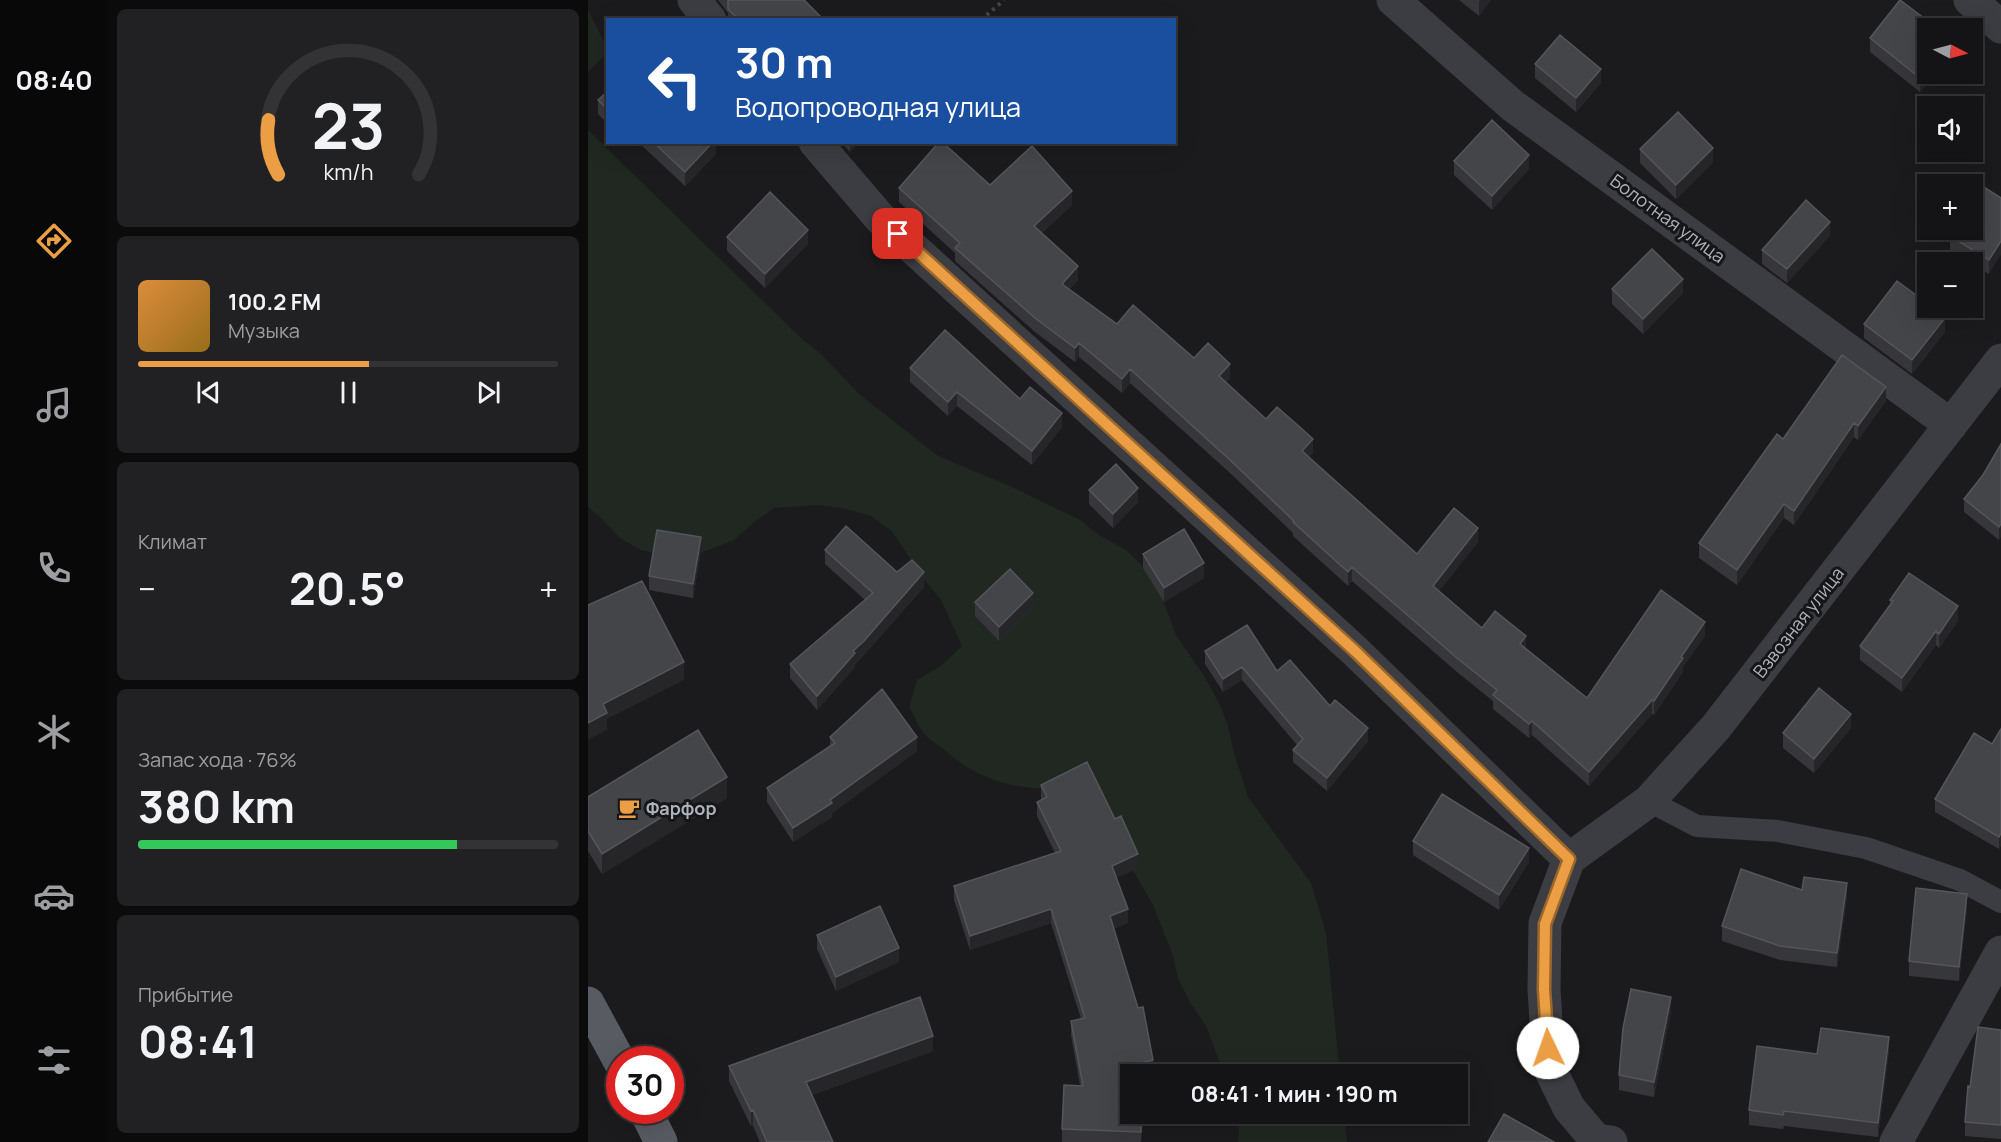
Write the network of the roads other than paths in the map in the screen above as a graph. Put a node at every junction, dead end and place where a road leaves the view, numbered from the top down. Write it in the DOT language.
graph roads {
  1 [pos="693,0"];
  2 [pos="1394,0"];
  3 [pos="1970,0"];
  4 [pos="708,18"];
  5 [pos="2001,27"];
  6 [pos="818,144"];
  7 [pos="2001,360"];
  8 [pos="1951,425"];
  9 [pos="1649,801"];
  10 [pos="1569,859"];
  11 [pos="2001,902"];
  12 [pos="2001,952"];
  13 [pos="588,1003"];
  14 [pos="611,1046"];
  15 [pos="652,1124"];
  16 [pos="661,1142"];
  17 [pos="1611,1142"];
  18 [pos="1896,1142"];
  1 -- 4 [label="street"];
  2 -- 8 [label="street, Болотная улица"];
  3 -- 5 [label="street"];
  6 -- 10 [label="street"];
  7 -- 8 [label="street, Взвозная улица"];
  8 -- 9 [label="street, Взвозная улица"];
  9 -- 10 [label="street, Взвозная улица"];
  9 -- 11 [label="lane"];
  10 -- 17 [label="street"];
  12 -- 18 [label="street"];
  13 -- 14 [label="main road"];
  15 -- 16 [label="main road"];
}
